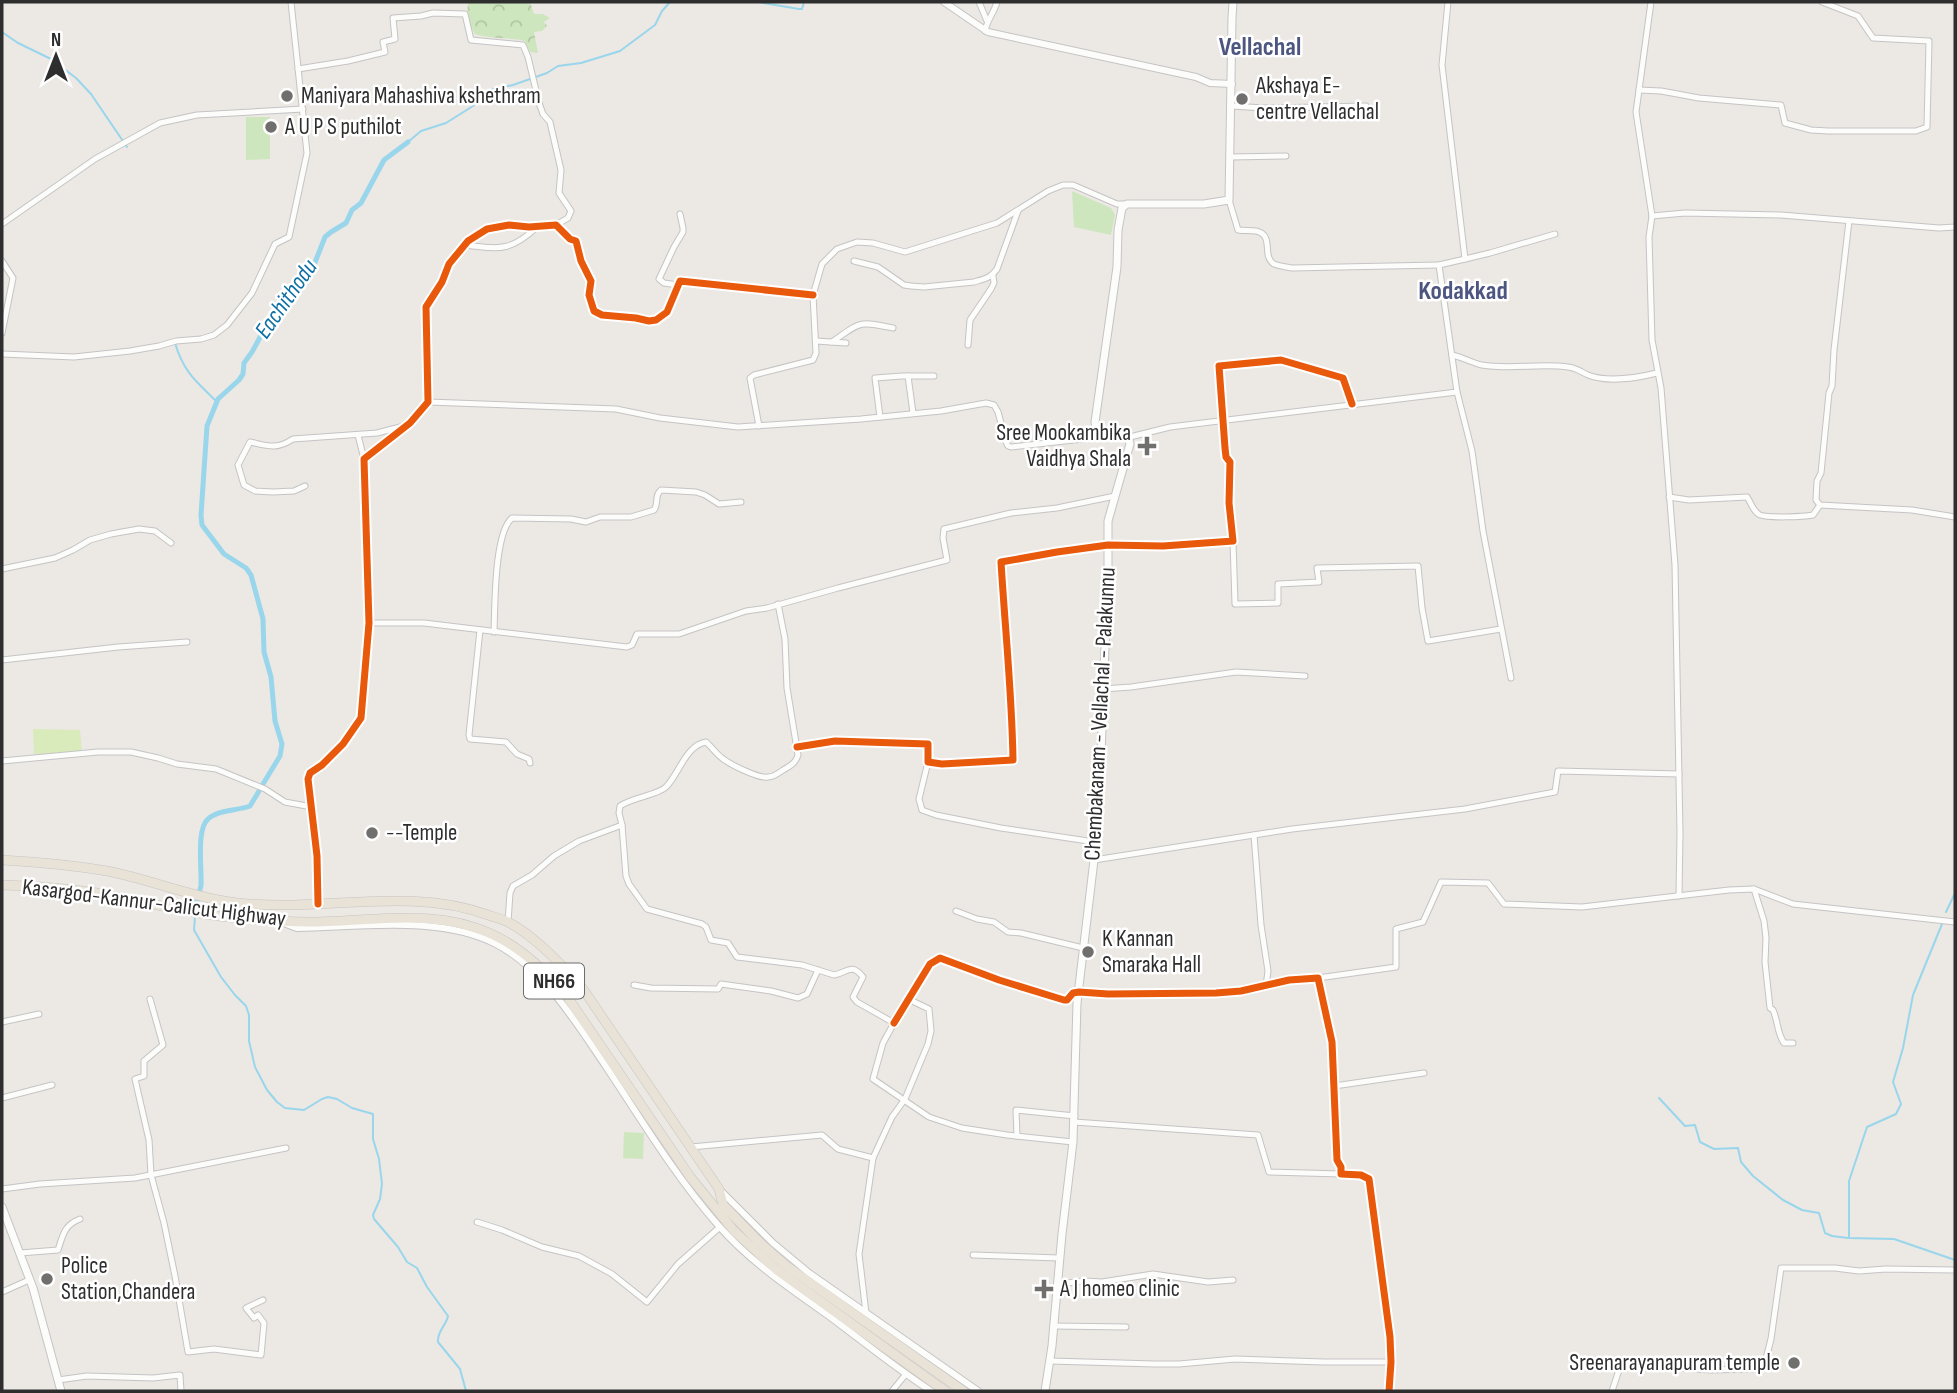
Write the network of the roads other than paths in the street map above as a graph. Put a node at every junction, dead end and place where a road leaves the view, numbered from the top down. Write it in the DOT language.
graph roads {
  1 [pos="290,2"];
  2 [pos="944,2"];
  3 [pos="979,2"];
  4 [pos="997,2"];
  5 [pos="1233,2"];
  6 [pos="1448,2"];
  7 [pos="1651,2"];
  8 [pos="1822,2"];
  9 [pos="987,21"];
  10 [pos="985,31"];
  11 [pos="298,69"];
  12 [pos="1231,84"];
  13 [pos="1639,90"];
  14 [pos="1230,106"];
  15 [pos="1366,106"];
  16 [pos="303,109"];
  17 [pos="1286,156"];
  18 [pos="1231,157"];
  19 [pos="1229,200"];
  20 [pos="1127,204"];
  21 [pos="1018,211"];
  22 [pos="680,214"];
  23 [pos="1652,216"];
  24 [pos="1849,221"];
  25 [pos="2,224"];
  26 [pos="556,225"];
  27 [pos="537,227"];
  28 [pos="1955,227"];
  29 [pos="1555,234"];
  30 [pos="465,245"];
  31 [pos="1465,258"];
  32 [pos="2,261"];
  33 [pos="854,261"];
  34 [pos="1439,265"];
  35 [pos="993,276"];
  36 [pos="678,285"];
  37 [pos="813,295"];
  38 [pos="893,328"];
  39 [pos="2,333"];
  40 [pos="816,341"];
  41 [pos="832,342"];
  42 [pos="846,344"];
  43 [pos="968,345"];
  44 [pos="2,354"];
  45 [pos="1452,355"];
  46 [pos="1657,373"];
  47 [pos="908,376"];
  48 [pos="934,376"];
  49 [pos="1457,392"];
  50 [pos="428,402"];
  51 [pos="1352,404"];
  52 [pos="913,413"];
  53 [pos="880,417"];
  54 [pos="1222,421"];
  55 [pos="410,423"];
  56 [pos="759,426"];
  57 [pos="1098,433"];
  58 [pos="358,435"];
  59 [pos="1129,437"];
  60 [pos="364,458"];
  61 [pos="305,486"];
  62 [pos="1115,496"];
  63 [pos="1669,497"];
  64 [pos="741,502"];
  65 [pos="1820,505"];
  66 [pos="1955,517"];
  67 [pos="1233,541"];
  68 [pos="171,543"];
  69 [pos="1108,545"];
  70 [pos="2,569"];
  71 [pos="778,604"];
  72 [pos="369,623"];
  73 [pos="1501,629"];
  74 [pos="480,630"];
  75 [pos="494,632"];
  76 [pos="187,642"];
  77 [pos="2,660"];
  78 [pos="1305,676"];
  79 [pos="1511,678"];
  80 [pos="1103,689"];
  81 [pos="797,747"];
  82 [pos="2,761"];
  83 [pos="928,762"];
  84 [pos="530,763"];
  85 [pos="1679,774"];
  86 [pos="312,807"];
  87 [pos="622,825"];
  88 [pos="1254,835"];
  89 [pos="1095,842"];
  90 [pos="2,860"];
  91 [pos="1094,860"];
  92 [pos="2,885"];
  93 [pos="1754,889"];
  94 [pos="1679,896"];
  95 [pos="317,904"];
  96 [pos="956,911"];
  97 [pos="276,920"];
  98 [pos="508,922"];
  99 [pos="1955,922"];
  100 [pos="1083,948"];
  101 [pos="818,970"];
  102 [pos="1318,978"];
  103 [pos="634,985"];
  104 [pos="1266,986"];
  105 [pos="1079,992"];
  106 [pos="150,999"];
  107 [pos="908,999"];
  108 [pos="39,1014"];
  109 [pos="2,1022"];
  110 [pos="894,1023"];
  111 [pos="1793,1043"];
  112 [pos="1424,1073"];
  113 [pos="52,1085"];
  114 [pos="1334,1086"];
  115 [pos="2,1098"];
  116 [pos="905,1099"];
  117 [pos="1074,1119"];
  118 [pos="1017,1136"];
  119 [pos="1073,1142"];
  120 [pos="690,1147"];
  121 [pos="286,1148"];
  122 [pos="873,1158"];
  123 [pos="1341,1174"];
  124 [pos="150,1175"];
  125 [pos="2,1189"];
  126 [pos="719,1189"];
  127 [pos="2,1207"];
  128 [pos="80,1219"];
  129 [pos="477,1222"];
  130 [pos="720,1227"];
  131 [pos="20,1253"];
  132 [pos="973,1255"];
  133 [pos="1059,1258"];
  134 [pos="1955,1270"];
  135 [pos="29,1280"];
  136 [pos="1233,1280"];
  137 [pos="1057,1284"];
  138 [pos="2,1292"];
  139 [pos="263,1300"];
  140 [pos="866,1313"];
  141 [pos="1053,1326"];
  142 [pos="1126,1327"];
  143 [pos="1050,1361"];
  144 [pos="1391,1362"];
  145 [pos="906,1374"];
  146 [pos="58,1380"];
  147 [pos="61,1391"];
  148 [pos="181,1391"];
  149 [pos="892,1391"];
  150 [pos="931,1391"];
  151 [pos="945,1391"];
  152 [pos="963,1391"];
  153 [pos="978,1391"];
  154 [pos="1045,1391"];
  155 [pos="1389,1391"];
  156 [pos="1612,1391"];
  1 -- 11 [label="street"];
  2 -- 10 [label="street"];
  3 -- 9 [label="street"];
  4 -- 9 [label="street"];
  5 -- 12 [label="main road"];
  6 -- 31 [label="street"];
  7 -- 13 [label="street"];
  8 -- 13 [label="street"];
  9 -- 10 [label="street"];
  10 -- 12 [label="street"];
  11 -- 16 [label="street"];
  11 -- 26 [label="street"];
  12 -- 14 [label="main road"];
  13 -- 23 [label="street"];
  14 -- 15 [label="street"];
  14 -- 18 [label="main road"];
  16 -- 25 [label="street"];
  16 -- 44 [label="street"];
  17 -- 18 [label="street"];
  18 -- 19 [label="main road"];
  19 -- 20 [label="main road"];
  19 -- 34 [label="street"];
  20 -- 21 [label="street"];
  20 -- 57 [label="main road"];
  21 -- 35 [label="street"];
  21 -- 37 [label="street"];
  22 -- 36 [label="street"];
  23 -- 24 [label="street"];
  23 -- 46 [label="street"];
  24 -- 28 [label="street"];
  24 -- 65 [label="street"];
  26 -- 27 [label="street"];
  26 -- 36 [label="street"];
  27 -- 30 [label="street"];
  27 -- 30 [label="street"];
  29 -- 31 [label="street"];
  30 -- 50 [label="street"];
  31 -- 34 [label="street"];
  32 -- 39 [label="street"];
  33 -- 35 [label="street"];
  34 -- 45 [label="street"];
  35 -- 43 [label="street"];
  36 -- 37 [label="street"];
  37 -- 40 [label="street"];
  38 -- 41 [label="street"];
  40 -- 41 [label="street"];
  40 -- 56 [label="street"];
  41 -- 42 [label="street"];
  45 -- 46 [label="street"];
  45 -- 49 [label="street"];
  46 -- 63 [label="street"];
  47 -- 48 [label="street"];
  47 -- 52 [label="street"];
  47 -- 53 [label="street"];
  49 -- 51 [label="street"];
  49 -- 73 [label="street"];
  50 -- 55 [label="street"];
  50 -- 56 [label="street"];
  51 -- 54 [label="street"];
  51 -- 54 [label="street"];
  52 -- 53 [label="street"];
  52 -- 57 [label="street"];
  53 -- 56 [label="street"];
  54 -- 59 [label="street"];
  54 -- 67 [label="street"];
  55 -- 58 [label="street"];
  55 -- 60 [label="street"];
  57 -- 59 [label="main road"];
  58 -- 60 [label="street"];
  58 -- 61 [label="street"];
  59 -- 62 [label="main road, Chembakanam - Vellachal - Palakunnu"];
  60 -- 72 [label="street"];
  62 -- 69 [label="main road, Chembakanam - Vellachal - Palakunnu"];
  62 -- 71 [label="street"];
  63 -- 65 [label="street"];
  63 -- 85 [label="street"];
  64 -- 75 [label="street"];
  65 -- 66 [label="street"];
  67 -- 69 [label="street"];
  67 -- 73 [label="street"];
  68 -- 70 [label="street"];
  69 -- 80 [label="main road, Chembakanam - Vellachal - Palakunnu"];
  69 -- 83 [label="street"];
  71 -- 75 [label="street"];
  71 -- 81 [label="street"];
  72 -- 74 [label="street"];
  72 -- 86 [label="street"];
  73 -- 79 [label="street"];
  74 -- 75 [label="street"];
  74 -- 84 [label="street"];
  76 -- 77 [label="street"];
  78 -- 80 [label="street"];
  80 -- 89 [label="main road, Chembakanam - Vellachal - Palakunnu"];
  81 -- 83 [label="street"];
  81 -- 87 [label="street"];
  82 -- 86 [label="street"];
  83 -- 89 [label="street"];
  85 -- 88 [label="street"];
  85 -- 94 [label="street"];
  86 -- 95 [label="street"];
  87 -- 98 [label="street"];
  87 -- 101 [label="street"];
  88 -- 91 [label="street"];
  88 -- 104 [label="street"];
  89 -- 91 [label="main road, Chembakanam - Vellachal - Palakunnu"];
  90 -- 95 [label="highway, Kasargod-Kannur-Calicut Highway / NH66"];
  91 -- 100 [label="main road, Chembakanam - Vellachal - Palakunnu"];
  92 -- 97 [label="highway, Kasargod-Kannur-Calicut Highway / NH66"];
  93 -- 94 [label="street"];
  93 -- 99 [label="street"];
  93 -- 111 [label="street"];
  94 -- 102 [label="street"];
  95 -- 98 [label="highway, Kasargod-Kannur-Calicut Highway / NH66"];
  96 -- 100 [label="street"];
  97 -- 130 [label="street"];
  97 -- 151 [label="highway, Kasargod-Kannur-Calicut Highway / NH66"];
  98 -- 120 [label="highway, Kasargod-Kannur-Calicut Highway / NH66"];
  100 -- 105 [label="main road, Chembakanam - Vellachal - Palakunnu"];
  101 -- 103 [label="street"];
  101 -- 110 [label="street"];
  102 -- 104 [label="street"];
  102 -- 114 [label="street"];
  104 -- 105 [label="street"];
  105 -- 107 [label="street"];
  105 -- 117 [label="main road, Chembakanam - Vellachal - Palakunnu"];
  106 -- 124 [label="street"];
  107 -- 110 [label="street"];
  107 -- 116 [label="street"];
  108 -- 109 [label="street"];
  110 -- 116 [label="street"];
  112 -- 114 [label="street"];
  113 -- 115 [label="street"];
  114 -- 123 [label="street"];
  116 -- 118 [label="street"];
  116 -- 122 [label="street"];
  117 -- 118 [label="street"];
  117 -- 119 [label="main road, Chembakanam - Vellachal - Palakunnu"];
  117 -- 123 [label="street"];
  118 -- 119 [label="street"];
  119 -- 133 [label="main road, Chembakanam - Vellachal - Palakunnu"];
  120 -- 122 [label="street"];
  120 -- 126 [label="highway, Kasargod-Kannur-Calicut Highway / NH66"];
  121 -- 124 [label="street"];
  122 -- 140 [label="street"];
  123 -- 144 [label="street"];
  124 -- 125 [label="street"];
  124 -- 139 [label="street"];
  126 -- 140 [label="street"];
  126 -- 152 [label="highway, Kasargod-Kannur-Calicut Highway / NH66"];
  127 -- 131 [label="main road"];
  128 -- 131 [label="street"];
  129 -- 130 [label="street"];
  130 -- 145 [label="street"];
  131 -- 135 [label="main road"];
  132 -- 133 [label="street"];
  133 -- 137 [label="main road, Chembakanam - Vellachal - Palakunnu"];
  134 -- 156 [label="street"];
  135 -- 138 [label="street"];
  135 -- 146 [label="main road"];
  136 -- 137 [label="street"];
  137 -- 141 [label="main road, Chembakanam - Vellachal - Palakunnu"];
  140 -- 153 [label="street"];
  141 -- 142 [label="street"];
  141 -- 143 [label="main road, Chembakanam - Vellachal - Palakunnu"];
  143 -- 144 [label="street"];
  143 -- 154 [label="main road, Chembakanam - Vellachal - Palakunnu"];
  144 -- 155 [label="street"];
  145 -- 149 [label="street"];
  145 -- 150 [label="street"];
  146 -- 147 [label="main road"];
  146 -- 148 [label="street"];
}
